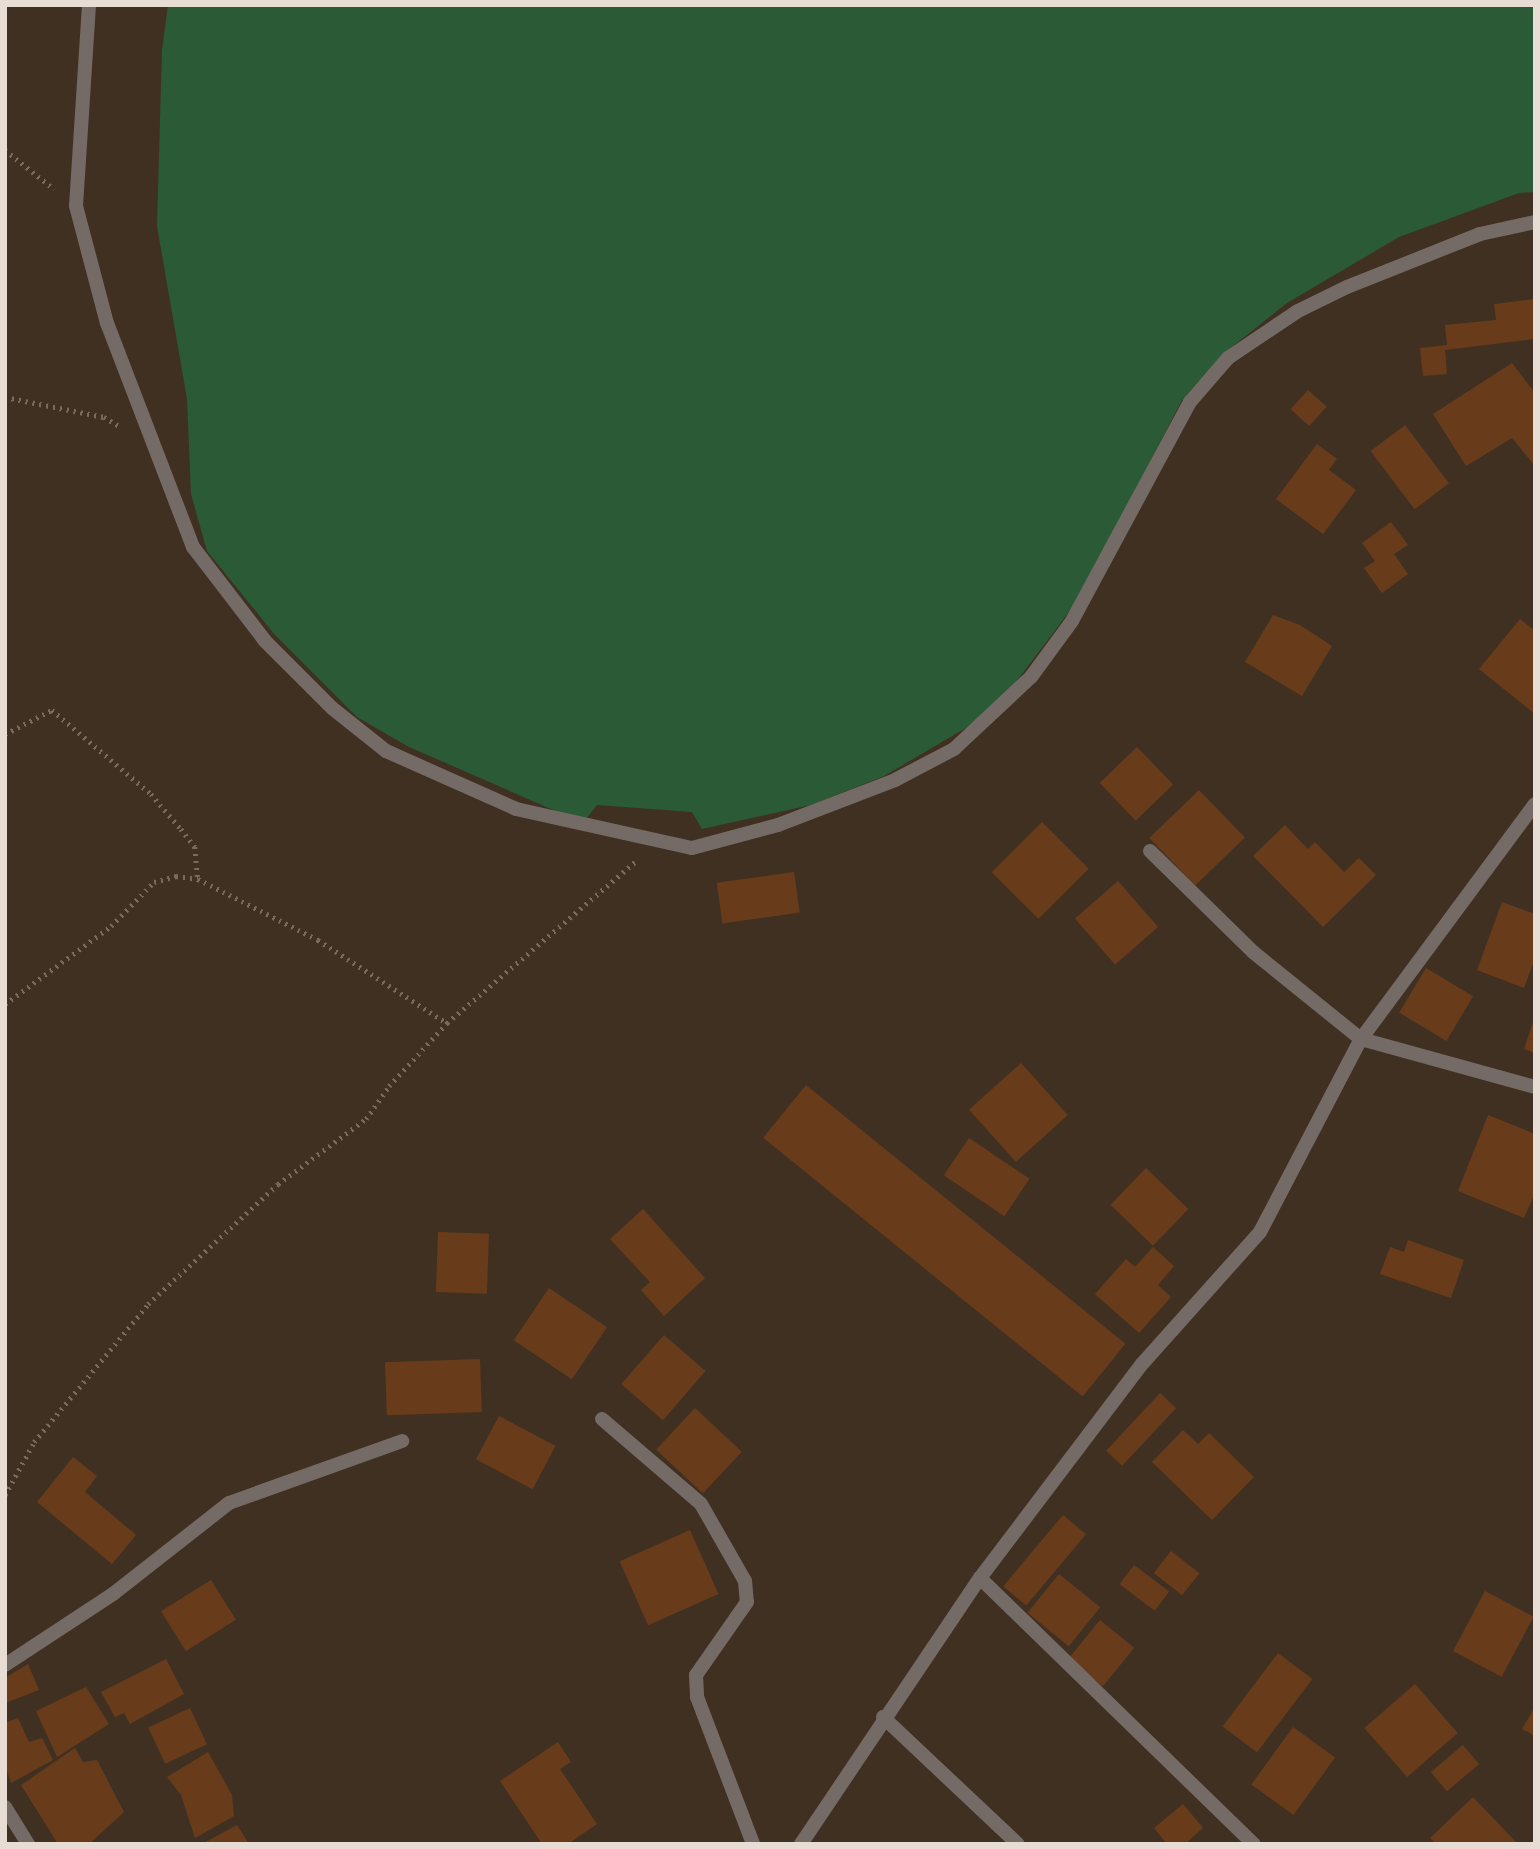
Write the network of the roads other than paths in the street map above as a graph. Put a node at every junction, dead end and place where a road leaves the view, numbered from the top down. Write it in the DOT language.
graph roads {
  1 [pos="89,5"];
  2 [pos="1535,222"];
  3 [pos="1535,804"];
  4 [pos="1150,851"];
  5 [pos="1361,1039"];
  6 [pos="1535,1087"];
  7 [pos="602,1419"];
  8 [pos="402,1441"];
  9 [pos="980,1578"];
  10 [pos="5,1665"];
  11 [pos="883,1717"];
  12 [pos="5,1807"];
  13 [pos="28,1844"];
  14 [pos="753,1844"];
  15 [pos="801,1844"];
  16 [pos="1018,1844"];
  17 [pos="1254,1844"];
  1 -- 2 [label="street"];
  3 -- 5 [label="street"];
  4 -- 5 [label="street"];
  5 -- 6 [label="street"];
  5 -- 9 [label="street"];
  7 -- 14 [label="street"];
  8 -- 10 [label="street"];
  9 -- 11 [label="street"];
  9 -- 17 [label="street"];
  11 -- 15 [label="street"];
  11 -- 16 [label="street"];
  12 -- 13 [label="street"];
}
